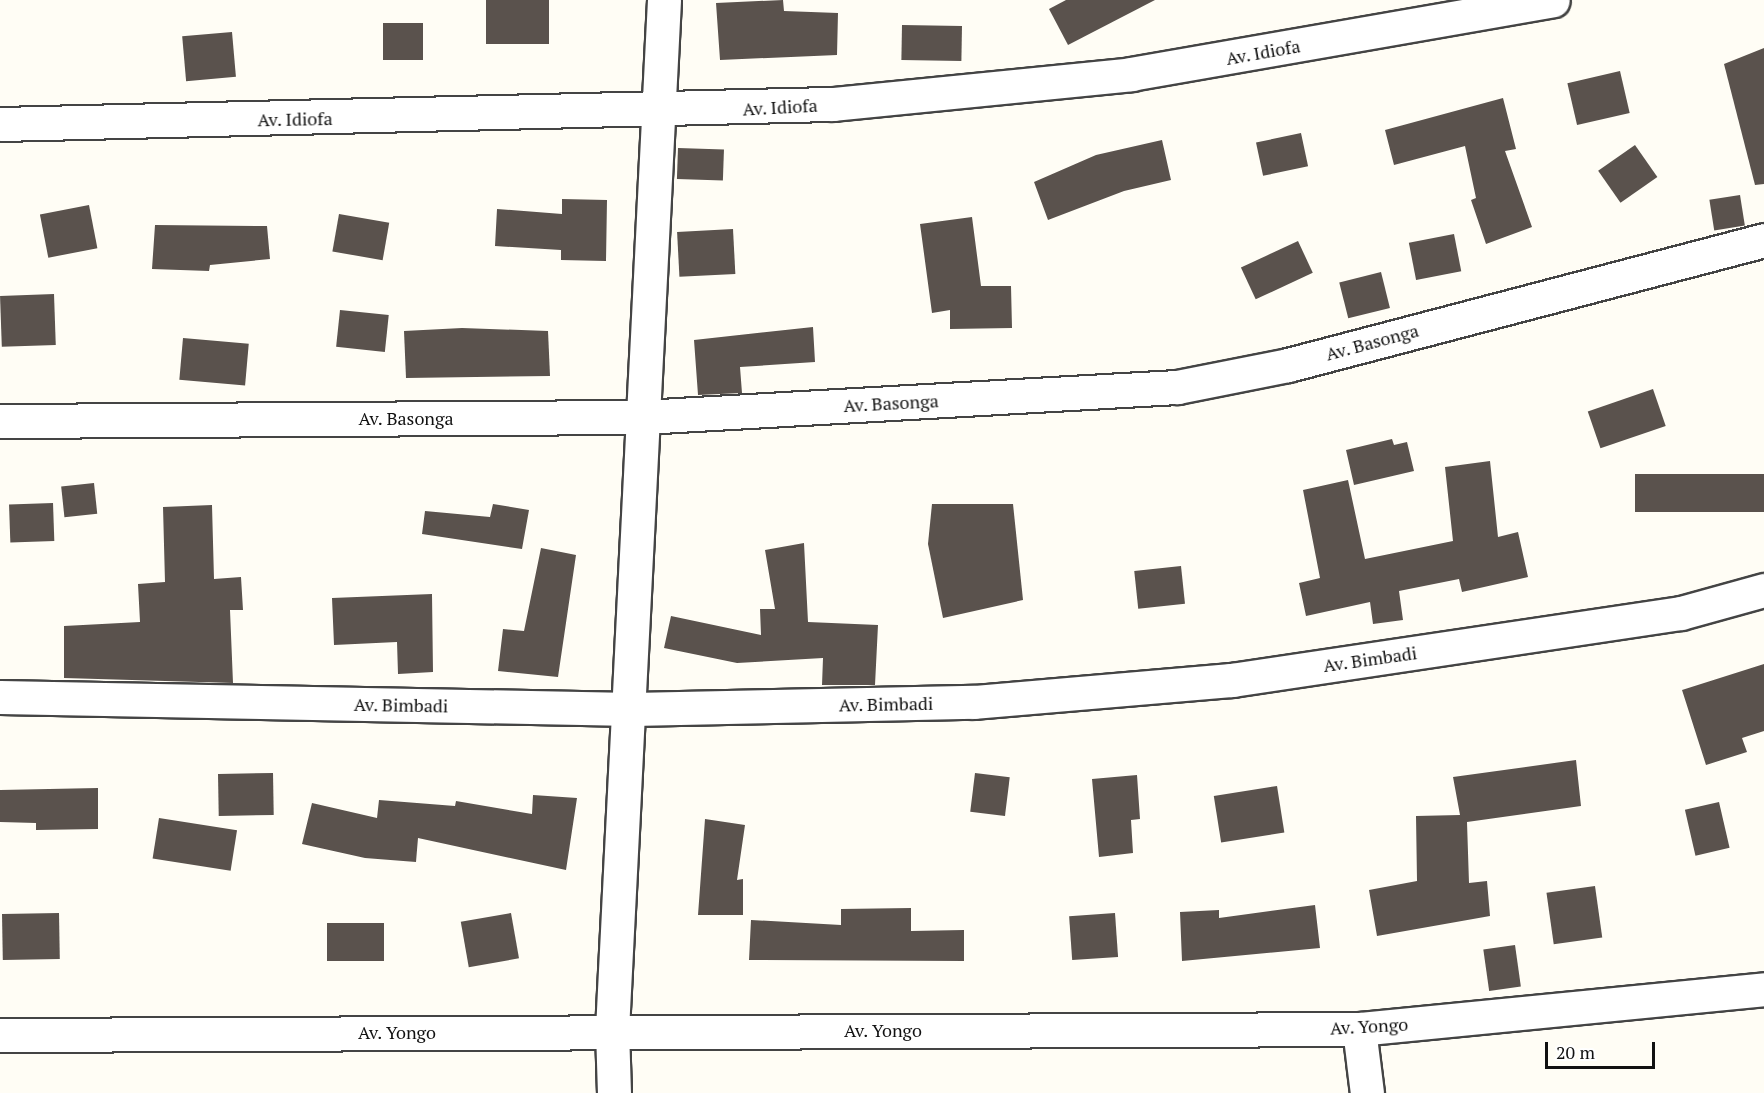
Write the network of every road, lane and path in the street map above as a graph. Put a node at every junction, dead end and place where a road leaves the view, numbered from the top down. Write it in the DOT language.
graph roads {
  1 [pos="664,0"];
  2 [pos="1553,0"];
  3 [pos="661,112"];
  4 [pos="0,124"];
  5 [pos="1764,240"];
  6 [pos="642,417"];
  7 [pos="0,421"];
  8 [pos="1764,590"];
  9 [pos="0,697"];
  10 [pos="632,710"];
  11 [pos="1764,989"];
  12 [pos="1359,1029"];
  13 [pos="612,1030"];
  14 [pos="0,1035"];
  15 [pos="614,1093"];
  16 [pos="1367,1093"];
  1 -- 3 [label="street"];
  2 -- 3 [label="street, Av. Idiofa"];
  3 -- 4 [label="street, Av. Idiofa"];
  3 -- 6 [label="street"];
  5 -- 6 [label="street, Av. Basonga"];
  6 -- 7 [label="street, Av. Basonga"];
  6 -- 10 [label="street"];
  8 -- 10 [label="street, Av. Bimbadi"];
  9 -- 10 [label="street, Av. Bimbadi"];
  10 -- 13 [label="street"];
  11 -- 12 [label="street, Av. Yongo"];
  12 -- 13 [label="street, Av. Yongo"];
  12 -- 16 [label="street"];
  13 -- 14 [label="street, Av. Yongo"];
  13 -- 15 [label="street"];
}
